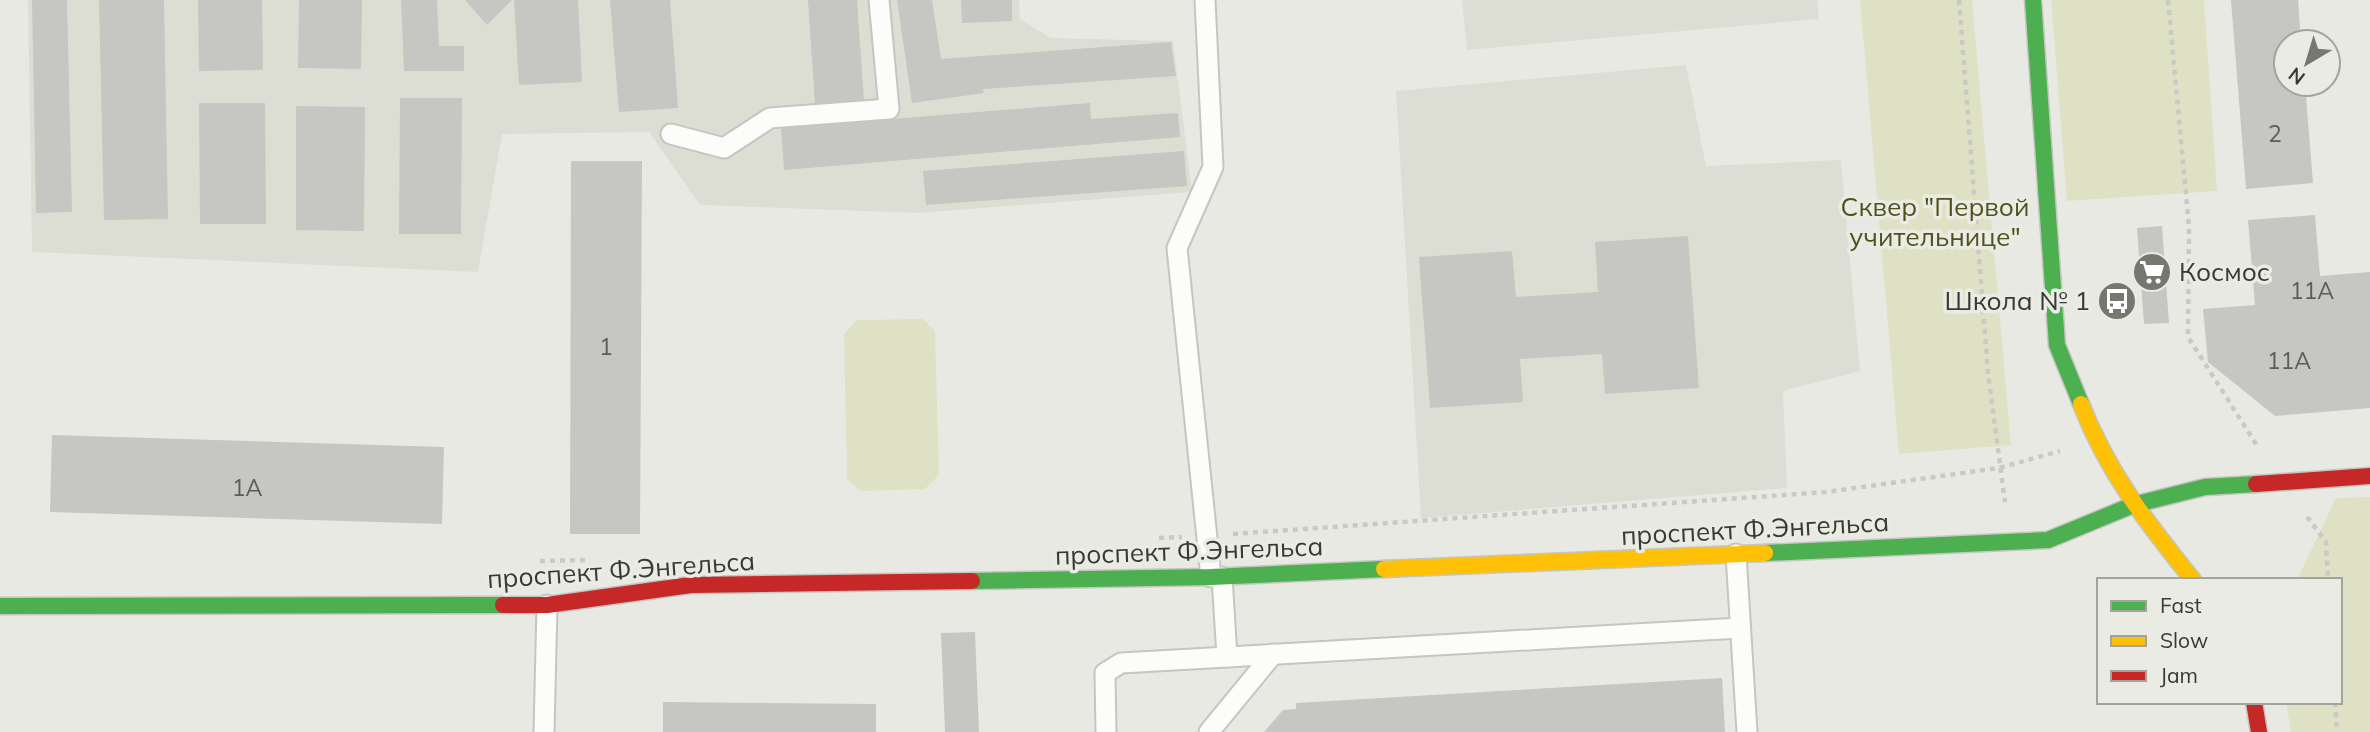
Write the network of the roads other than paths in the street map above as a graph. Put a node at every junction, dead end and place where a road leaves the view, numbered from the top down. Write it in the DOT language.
graph roads {
  1 [pos="879,0"];
  2 [pos="1205,0"];
  3 [pos="2034,0"];
  4 [pos="671,134"];
  5 [pos="2370,476"];
  6 [pos="2133,505"];
  7 [pos="1736,554"];
  8 [pos="1216,577"];
  9 [pos="2191,578"];
  10 [pos="547,605"];
  11 [pos="0,606"];
  12 [pos="1741,628"];
  13 [pos="1273,654"];
  14 [pos="1227,657"];
  15 [pos="2254,704"];
  16 [pos="544,732"];
  17 [pos="1106,732"];
  18 [pos="1209,732"];
  19 [pos="1747,732"];
  20 [pos="2259,732"];
  1 -- 4 [label="lane"];
  2 -- 8 [label="lane"];
  3 -- 6 [label="street"];
  5 -- 6 [label="street, проспект Ф.Энгельса"];
  6 -- 7 [label="street, проспект Ф.Энгельса"];
  6 -- 9 [label="street"];
  7 -- 8 [label="street, проспект Ф.Энгельса"];
  7 -- 12 [label="lane"];
  8 -- 10 [label="street, проспект Ф.Энгельса"];
  8 -- 14 [label="lane"];
  10 -- 11 [label="street, проспект Ф.Энгельса"];
  10 -- 16 [label="lane"];
  12 -- 13 [label="lane"];
  12 -- 19 [label="lane"];
  13 -- 14 [label="lane"];
  13 -- 18 [label="lane"];
  14 -- 17 [label="lane"];
  15 -- 20 [label="street"];
}
